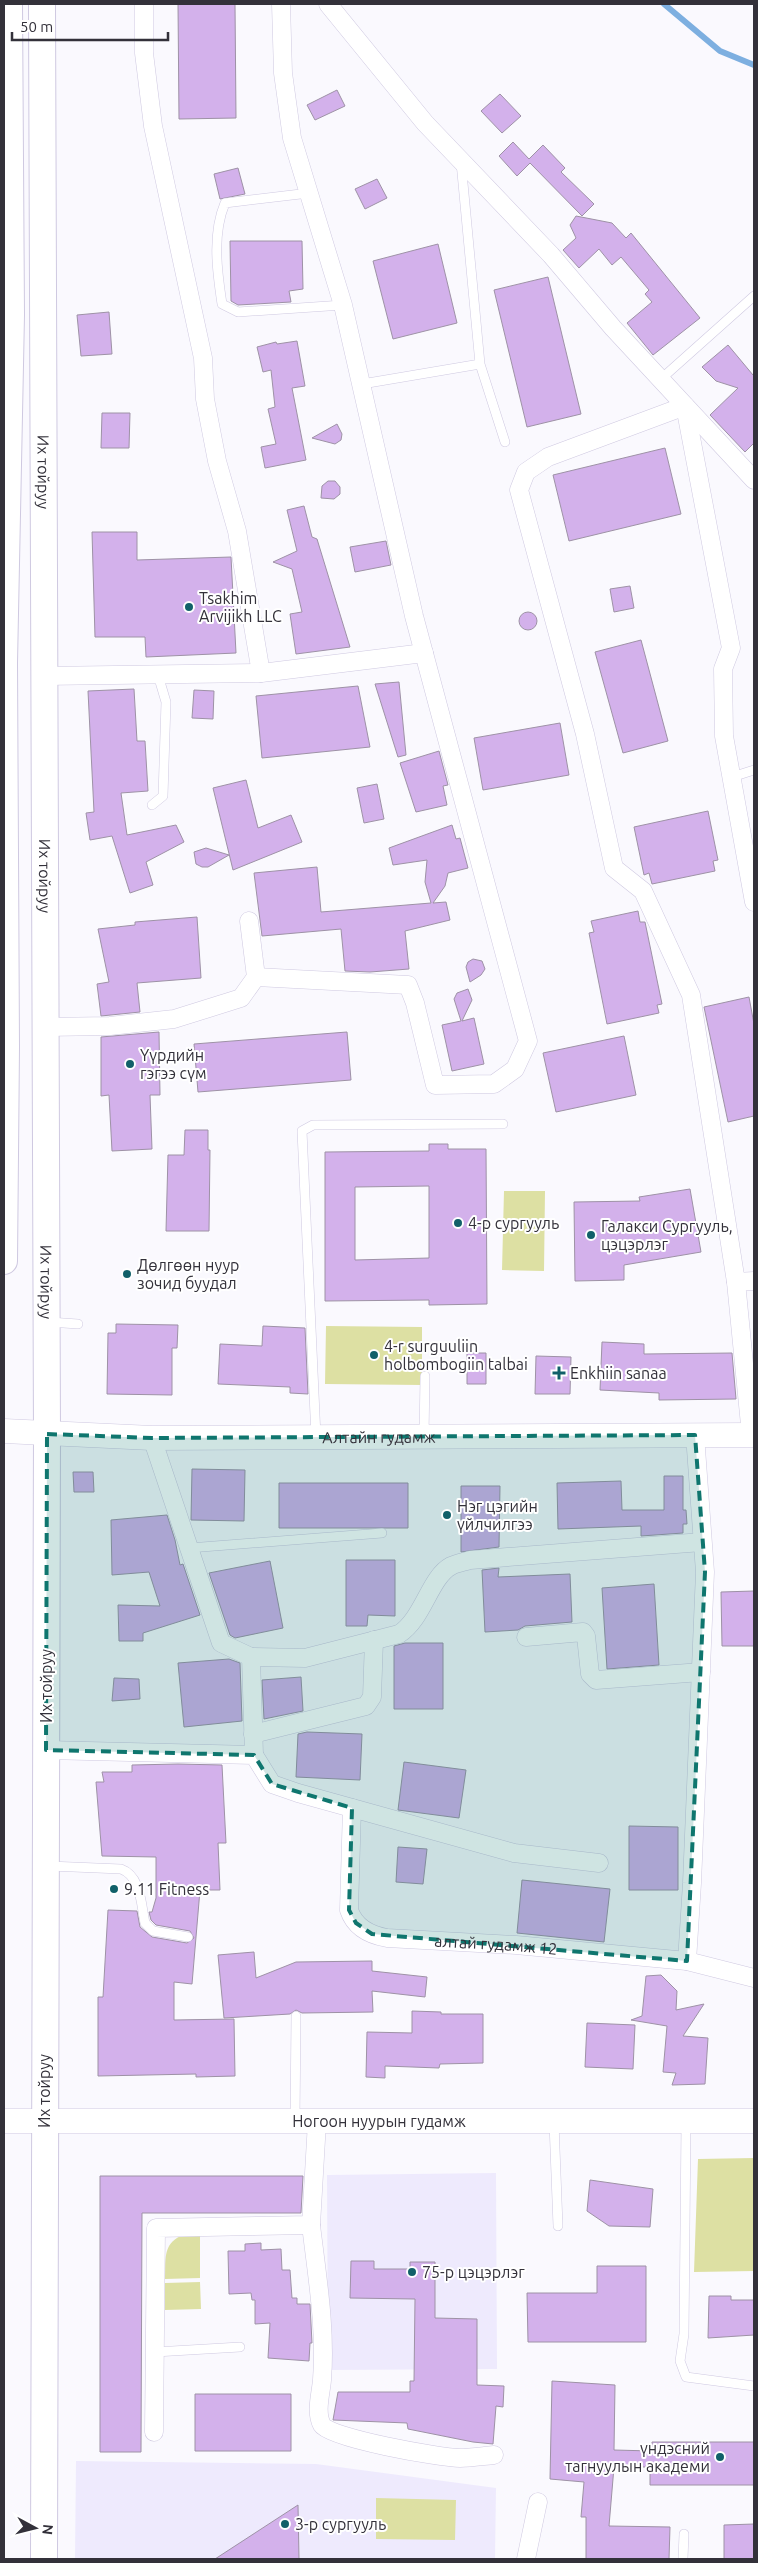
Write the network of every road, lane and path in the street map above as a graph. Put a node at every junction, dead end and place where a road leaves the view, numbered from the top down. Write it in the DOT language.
graph roads {
  1 [pos="9,4"];
  2 [pos="42,4"];
  3 [pos="144,4"];
  4 [pos="281,4"];
  5 [pos="328,4"];
  6 [pos="461,160"];
  7 [pos="309,193"];
  8 [pos="754,296"];
  9 [pos="342,305"];
  10 [pos="8,315"];
  11 [pos="480,364"];
  12 [pos="661,379"];
  13 [pos="362,384"];
  14 [pos="686,406"];
  15 [pos="505,442"];
  16 [pos="754,480"];
  17 [pos="424,653"];
  18 [pos="261,673"];
  19 [pos="158,675"];
  20 [pos="43,676"];
  21 [pos="754,770"];
  22 [pos="732,778"];
  23 [pos="152,805"];
  24 [pos="754,902"];
  25 [pos="249,921"];
  26 [pos="256,977"];
  27 [pos="44,1027"];
  28 [pos="5,1047"];
  29 [pos="503,1124"];
  30 [pos="4,1192"];
  31 [pos="4,1261"];
  32 [pos="754,1281"];
  33 [pos="736,1282"];
  34 [pos="47,1322"];
  35 [pos="78,1324"];
  36 [pos="426,1376"];
  37 [pos="4,1431"];
  38 [pos="47,1434"];
  39 [pos="695,1435"];
  40 [pos="752,1435"];
  41 [pos="424,1436"];
  42 [pos="316,1437"];
  43 [pos="152,1438"];
  44 [pos="382,1532"];
  45 [pos="702,1542"];
  46 [pos="189,1548"];
  47 [pos="526,1637"];
  48 [pos="374,1640"];
  49 [pos="251,1657"];
  50 [pos="701,1672"];
  51 [pos="253,1734"];
  52 [pos="46,1750"];
  53 [pos="254,1755"];
  54 [pos="352,1808"];
  55 [pos="599,1863"];
  56 [pos="46,1866"];
  57 [pos="188,1937"];
  58 [pos="686,1961"];
  59 [pos="754,1978"];
  60 [pos="296,2016"];
  61 [pos="4,2121"];
  62 [pos="754,2121"];
  63 [pos="44,2122"];
  64 [pos="306,2122"];
  65 [pos="554,2122"];
  66 [pos="686,2123"];
  67 [pos="311,2225"];
  68 [pos="558,2226"];
  69 [pos="240,2346"];
  70 [pos="155,2352"];
  71 [pos="754,2386"];
  72 [pos="154,2432"];
  73 [pos="494,2455"];
  74 [pos="538,2502"];
  75 [pos="684,2534"];
  76 [pos="44,2559"];
  77 [pos="526,2559"];
  78 [pos="683,2559"];
  1 -- 10 [label="main road"];
  2 -- 20 [label="main road, Их тойруу"];
  3 -- 18 [label="street"];
  4 -- 7 [label="street"];
  5 -- 6 [label="street"];
  6 -- 11 [label="lane"];
  6 -- 12 [label="street"];
  7 -- 9 [label="street"];
  7 -- 9 [label="lane"];
  8 -- 12 [label="lane"];
  9 -- 13 [label="street"];
  10 -- 28 [label="main road"];
  11 -- 13 [label="lane"];
  11 -- 15 [label="lane"];
  12 -- 14 [label="street"];
  13 -- 17 [label="street"];
  14 -- 16 [label="street"];
  14 -- 22 [label="street"];
  14 -- 33 [label="street"];
  17 -- 18 [label="street"];
  17 -- 26 [label="street"];
  18 -- 19 [label="street"];
  19 -- 20 [label="street"];
  19 -- 23 [label="lane"];
  20 -- 27 [label="main road, Их тойруу"];
  21 -- 22 [label="lane"];
  22 -- 24 [label="street"];
  25 -- 26 [label="street"];
  26 -- 27 [label="street"];
  27 -- 34 [label="main road, Их тойруу"];
  28 -- 30 [label="main road"];
  29 -- 42 [label="lane"];
  30 -- 31 [label="main road"];
  32 -- 33 [label="street"];
  33 -- 40 [label="street"];
  34 -- 35 [label="lane"];
  34 -- 38 [label="main road, Их тойруу"];
  36 -- 41 [label="lane"];
  37 -- 38 [label="main road, Алтайн гудамж"];
  38 -- 43 [label="main road, Алтайн гудамж"];
  38 -- 52 [label="main road, Их тойруу"];
  39 -- 40 [label="main road, Алтайн гудамж"];
  39 -- 41 [label="main road, Алтайн гудамж"];
  39 -- 45 [label="street"];
  41 -- 42 [label="main road, Алтайн гудамж"];
  42 -- 43 [label="main road, Алтайн гудамж"];
  43 -- 46 [label="street"];
  44 -- 46 [label="lane"];
  45 -- 48 [label="street"];
  45 -- 50 [label="street"];
  46 -- 49 [label="street"];
  47 -- 50 [label="street"];
  48 -- 49 [label="street"];
  48 -- 51 [label="street"];
  49 -- 51 [label="street"];
  50 -- 58 [label="street"];
  51 -- 53 [label="street"];
  52 -- 53 [label="street"];
  52 -- 56 [label="main road, Их тойруу"];
  53 -- 54 [label="street"];
  54 -- 55 [label="street"];
  54 -- 58 [label="street, алтай гудамж 12"];
  56 -- 57 [label="lane"];
  56 -- 63 [label="main road, Их тойруу"];
  58 -- 59 [label="street, алтай гудамж 12"];
  60 -- 64 [label="lane"];
  61 -- 63 [label="main road, Ногоон нуурын гудамж"];
  62 -- 66 [label="main road, Ногоон нуурын гудамж"];
  63 -- 64 [label="main road, Ногоон нуурын гудамж"];
  63 -- 76 [label="main road, Их тойруу"];
  64 -- 65 [label="main road, Ногоон нуурын гудамж"];
  64 -- 67 [label="street"];
  65 -- 66 [label="main road, Ногоон нуурын гудамж"];
  65 -- 68 [label="lane"];
  66 -- 71 [label="lane"];
  67 -- 70 [label="street"];
  67 -- 73 [label="street"];
  69 -- 70 [label="lane"];
  70 -- 72 [label="street"];
  74 -- 77 [label="street"];
  75 -- 78 [label="lane"];
}
